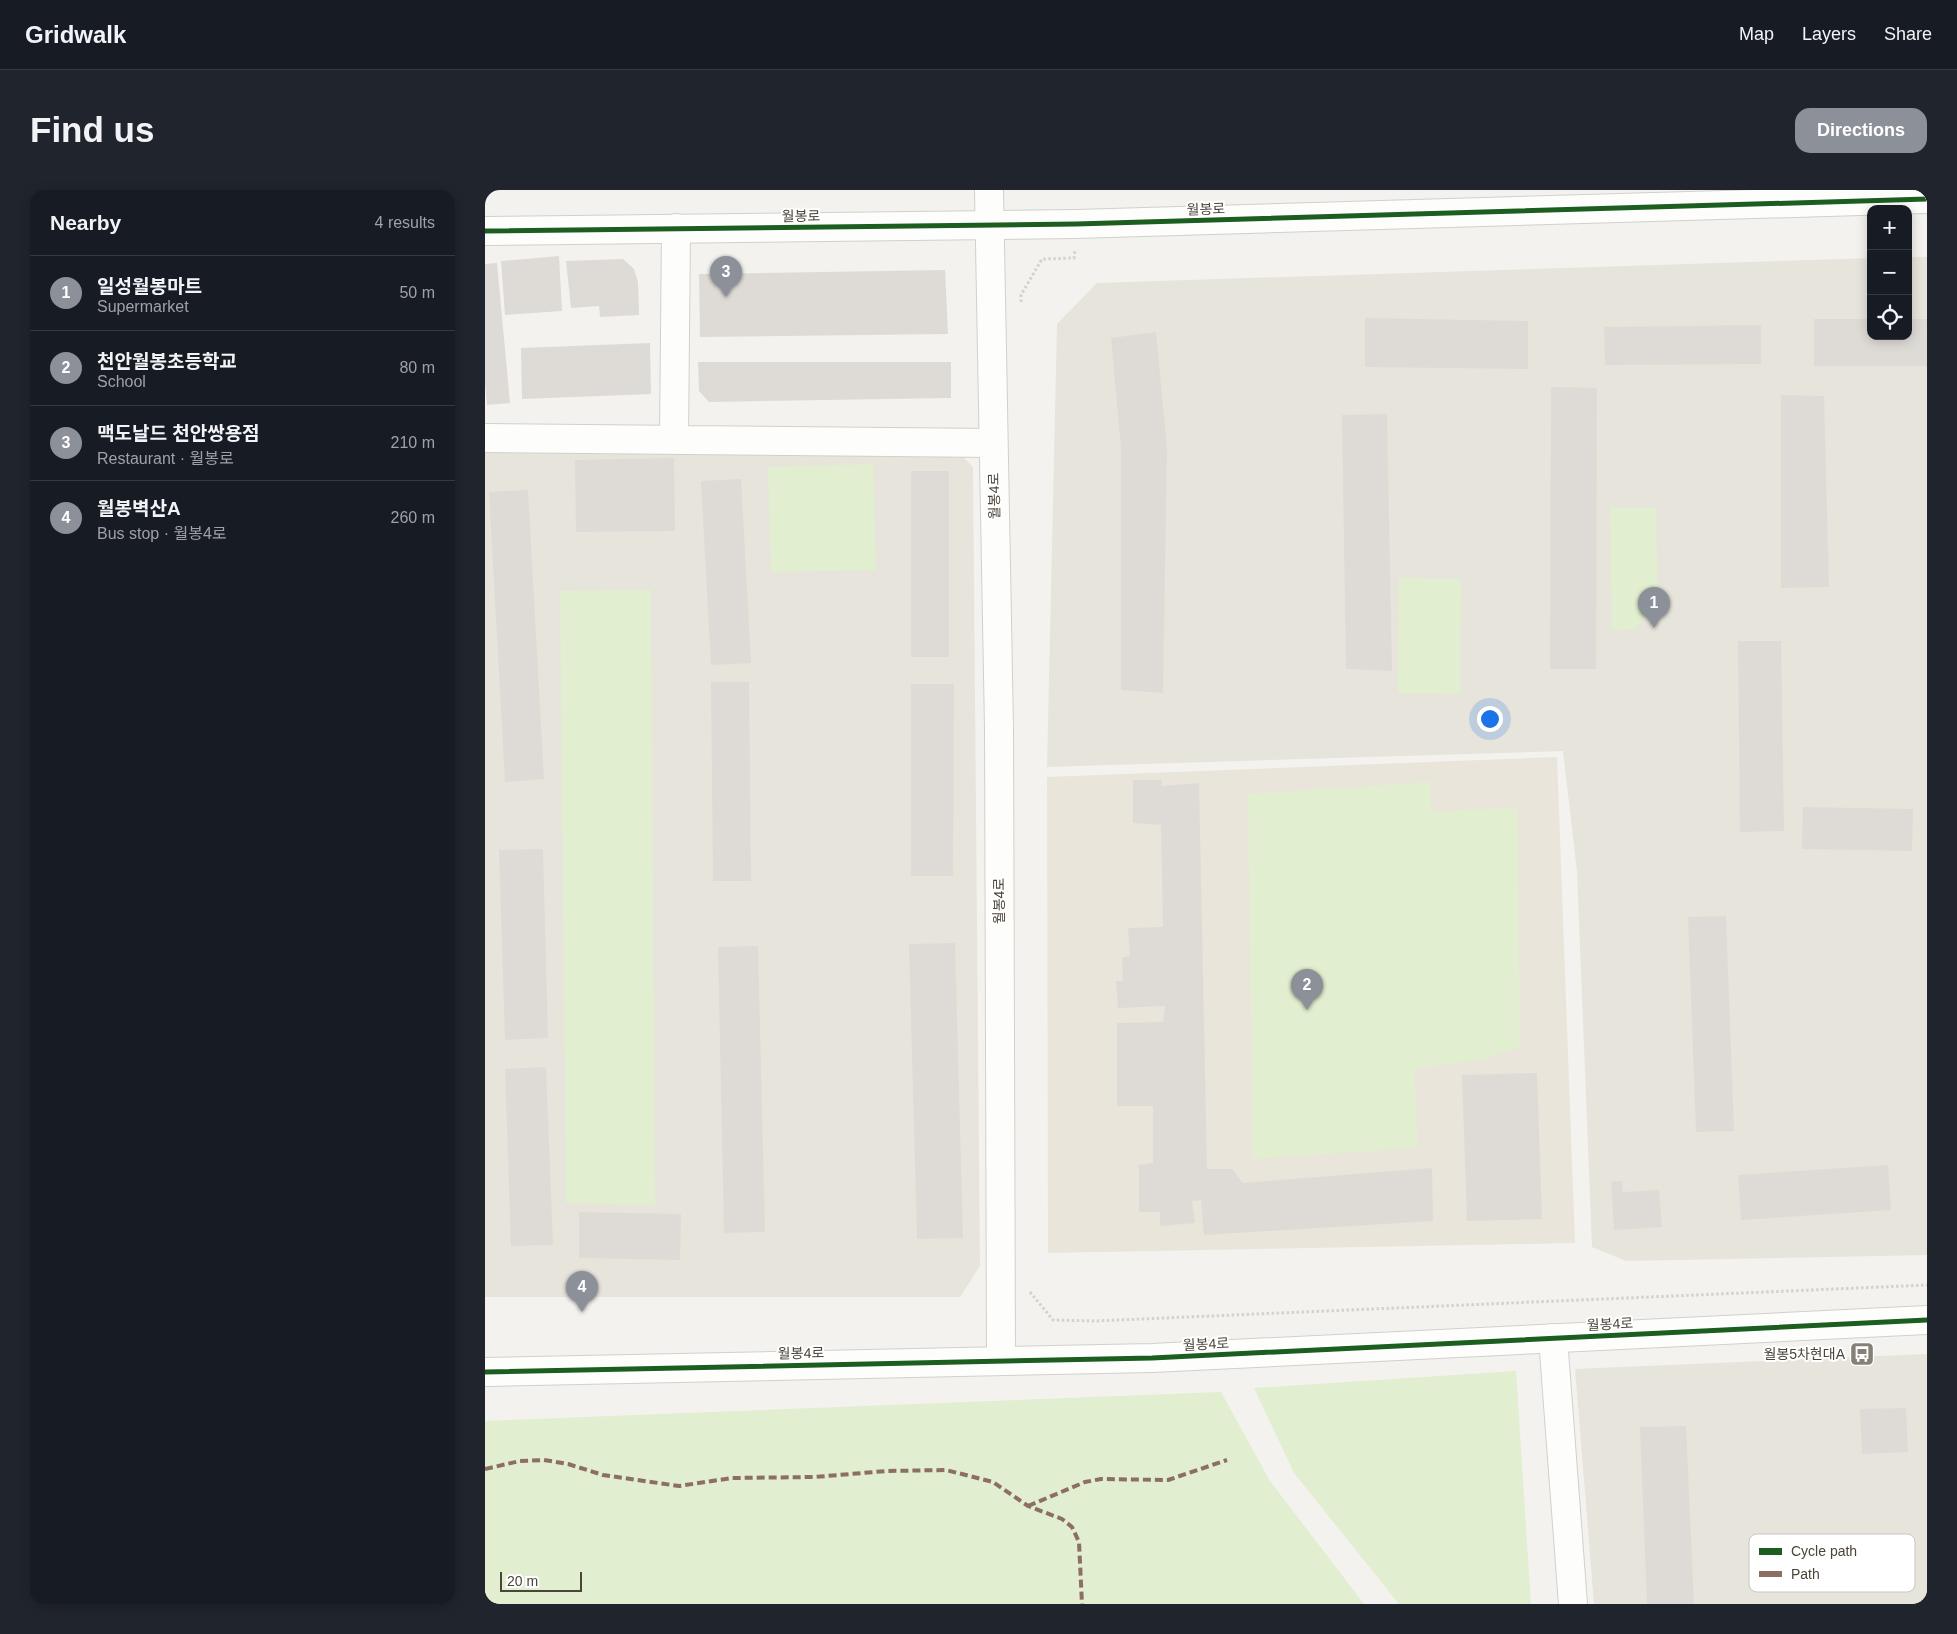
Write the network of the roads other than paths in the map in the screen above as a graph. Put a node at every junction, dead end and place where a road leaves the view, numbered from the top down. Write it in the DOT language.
graph roads {
  1 [pos="989,190"];
  2 [pos="1927,199"];
  3 [pos="989,224"];
  4 [pos="676,228"];
  5 [pos="485,231"];
  6 [pos="485,438"];
  7 [pos="674,440"];
  8 [pos="993,443"];
  9 [pos="1927,1320"];
  10 [pos="1553,1338"];
  11 [pos="1001,1359"];
  12 [pos="485,1372"];
  13 [pos="1573,1604"];
  1 -- 3 [label="street"];
  2 -- 3 [label="street, 월봉로"];
  3 -- 4 [label="street, 월봉로"];
  3 -- 8 [label="street"];
  4 -- 5 [label="street, 월봉로"];
  4 -- 7 [label="street"];
  6 -- 7 [label="street"];
  7 -- 8 [label="street"];
  8 -- 11 [label="street, 월봉4로"];
  9 -- 10 [label="street, 월봉4로"];
  10 -- 11 [label="street, 월봉4로"];
  10 -- 13 [label="street"];
  11 -- 12 [label="street, 월봉4로"];
}
